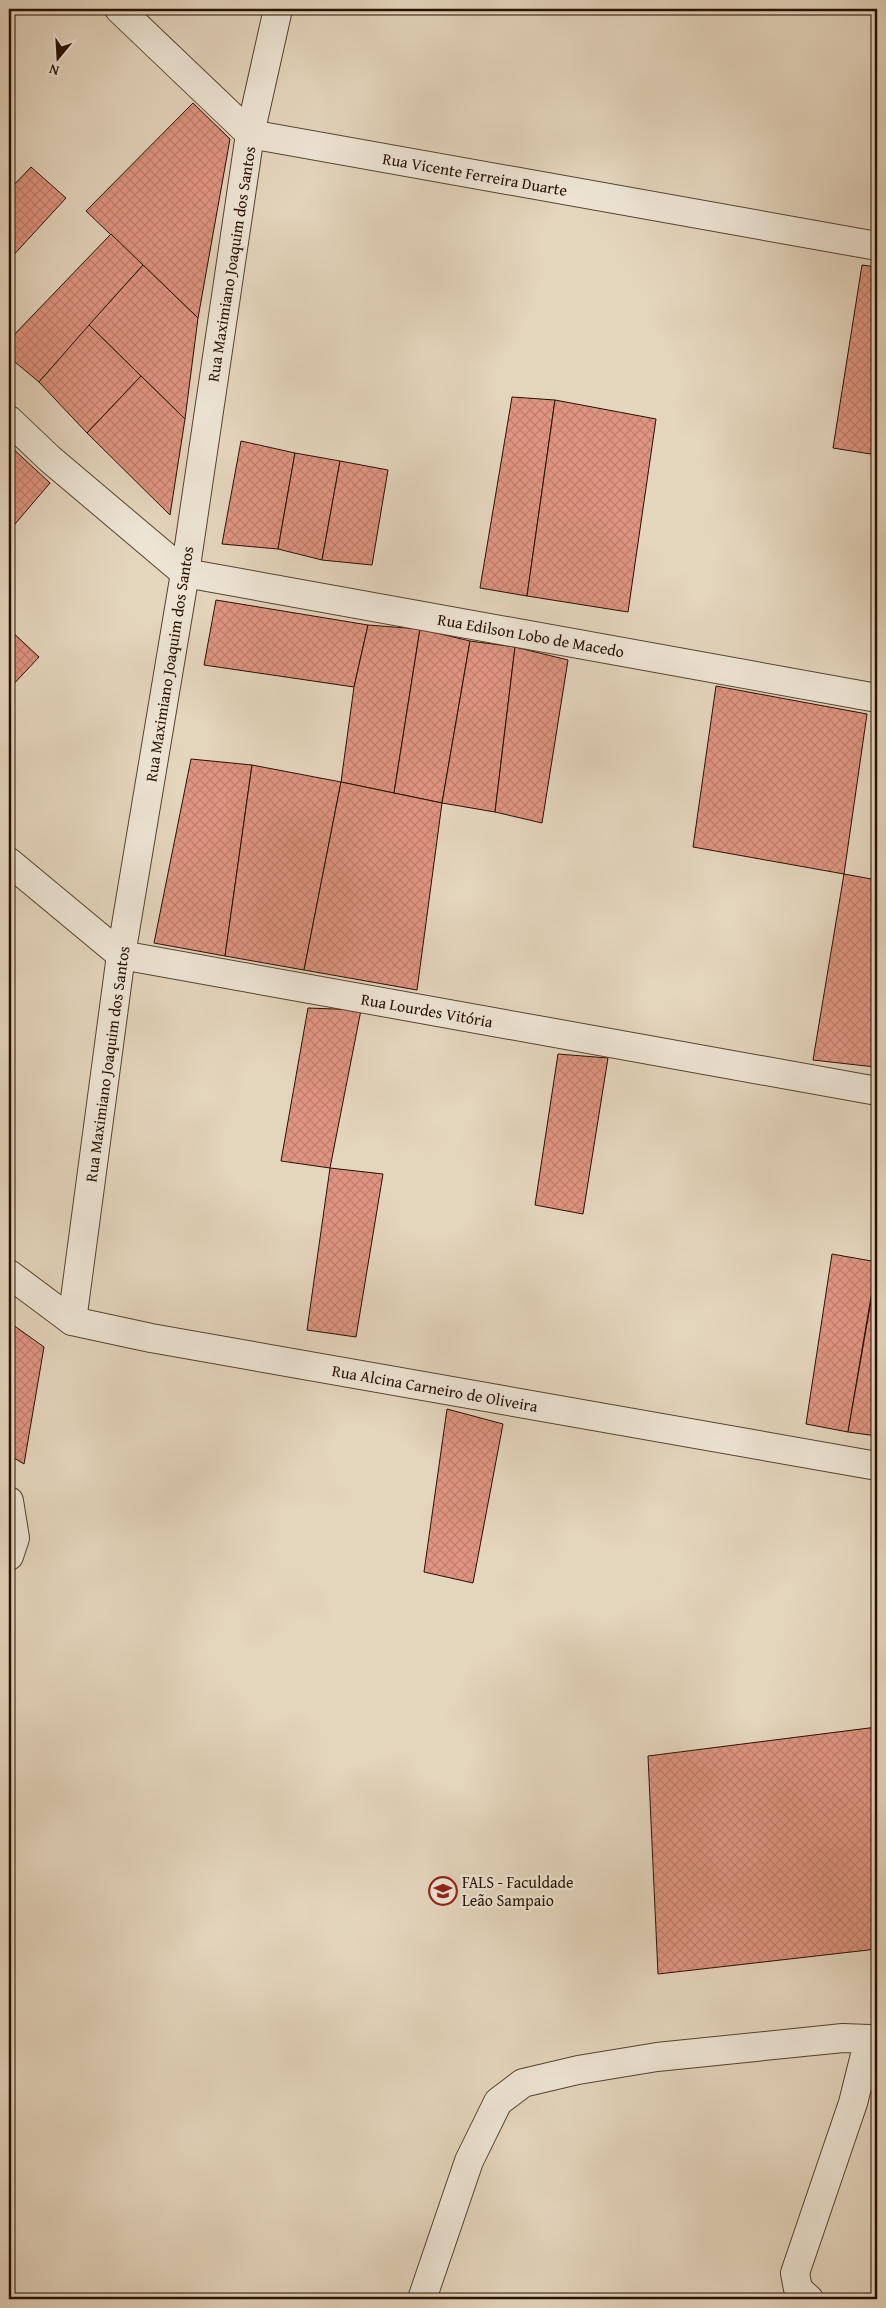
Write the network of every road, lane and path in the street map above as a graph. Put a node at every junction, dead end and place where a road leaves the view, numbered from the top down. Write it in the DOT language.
graph roads {
  1 [pos="119,9"];
  2 [pos="278,9"];
  3 [pos="250,134"];
  4 [pos="877,246"];
  5 [pos="9,420"];
  6 [pos="185,573"];
  7 [pos="877,698"];
  8 [pos="9,862"];
  9 [pos="121,956"];
  10 [pos="877,1091"];
  11 [pos="9,1274"];
  12 [pos="72,1321"];
  13 [pos="877,1466"];
  14 [pos="9,1501"];
  15 [pos="9,1556"];
  16 [pos="873,2039"];
  17 [pos="422,2299"];
  18 [pos="809,2299"];
  1 -- 3 [label="street"];
  2 -- 3 [label="street, Rua Maximiano Joaquim dos Santos"];
  3 -- 4 [label="street, Rua Vicente Ferreira Duarte"];
  3 -- 6 [label="street, Rua Maximiano Joaquim dos Santos"];
  5 -- 6 [label="street"];
  6 -- 7 [label="street, Rua Edilson Lobo de Macedo"];
  6 -- 9 [label="street, Rua Maximiano Joaquim dos Santos"];
  8 -- 9 [label="street, Rua Lourdes Vitória"];
  9 -- 10 [label="street, Rua Lourdes Vitória"];
  9 -- 12 [label="street, Rua Maximiano Joaquim dos Santos"];
  11 -- 12 [label="street, Rua Alcina Carneiro de Oliveira"];
  12 -- 13 [label="street, Rua Alcina Carneiro de Oliveira"];
  14 -- 15 [label="street"];
  16 -- 17 [label="street"];
  16 -- 18 [label="street"];
}
